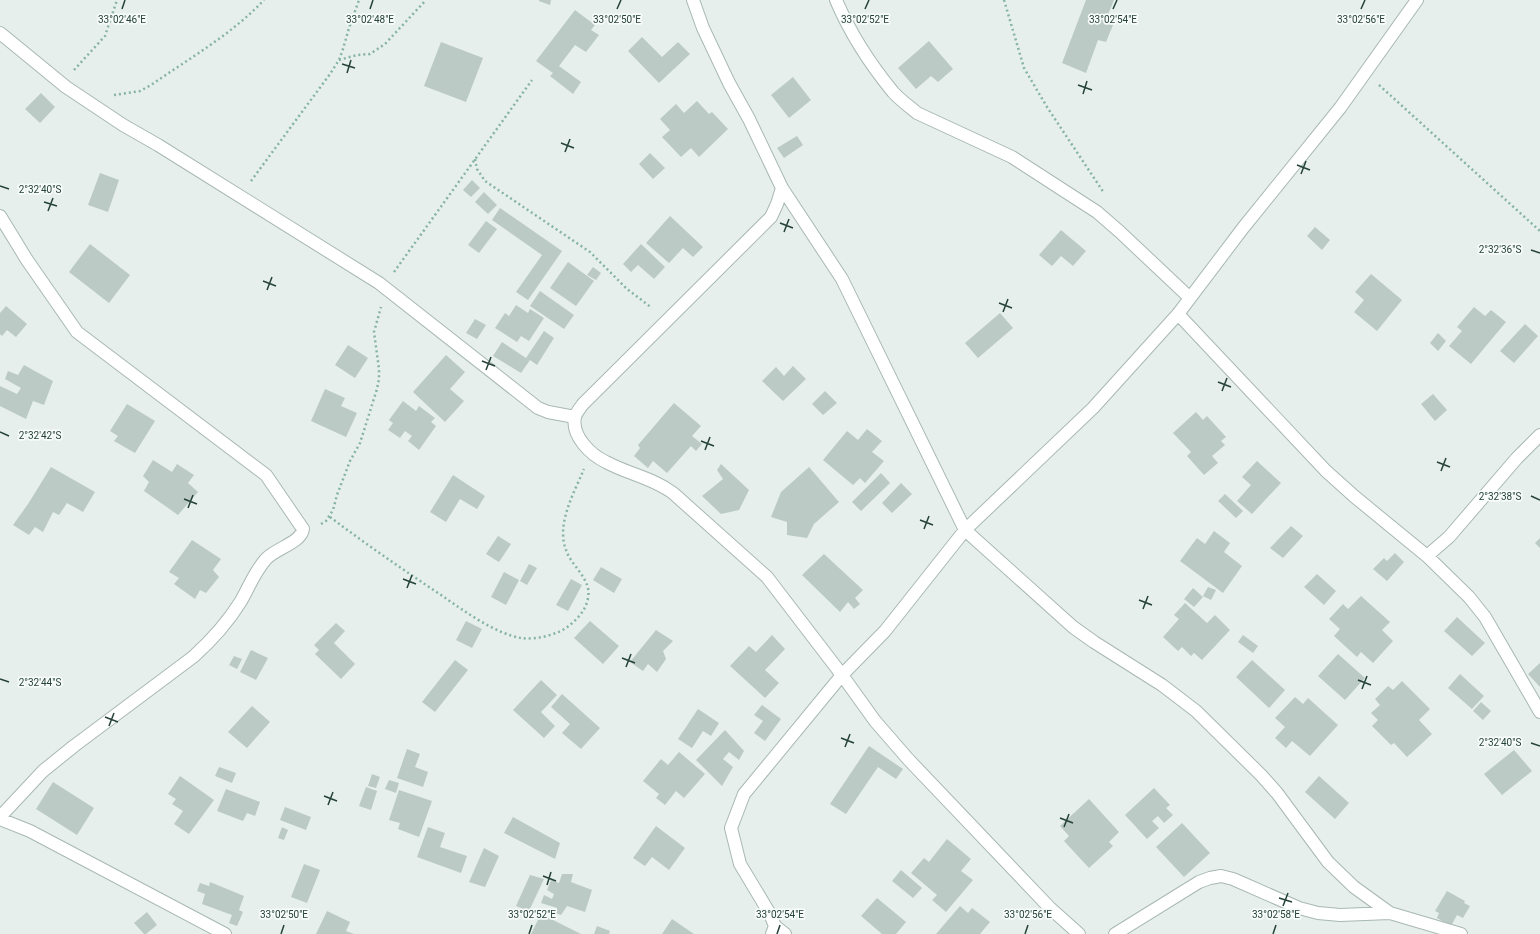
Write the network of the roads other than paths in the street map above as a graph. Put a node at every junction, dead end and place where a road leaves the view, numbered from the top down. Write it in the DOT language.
graph roads {
  1 [pos="693,0"];
  2 [pos="836,0"];
  3 [pos="1417,0"];
  4 [pos="0,33"];
  5 [pos="782,188"];
  6 [pos="0,216"];
  7 [pos="1190,298"];
  8 [pos="1178,314"];
  9 [pos="575,417"];
  10 [pos="1540,435"];
  11 [pos="965,530"];
  12 [pos="1427,556"];
  13 [pos="842,675"];
  14 [pos="1540,712"];
  15 [pos="0,818"];
  16 [pos="1390,913"];
  17 [pos="773,930"];
  18 [pos="225,934"];
  19 [pos="786,934"];
  20 [pos="1079,934"];
  21 [pos="1114,934"];
  22 [pos="1461,934"];
  1 -- 5 [label="street"];
  2 -- 7 [label="street"];
  3 -- 7 [label="street"];
  4 -- 9 [label="street"];
  5 -- 9 [label="street"];
  5 -- 11 [label="street"];
  6 -- 15 [label="street"];
  7 -- 8 [label="street"];
  8 -- 11 [label="street"];
  8 -- 12 [label="street"];
  9 -- 13 [label="street"];
  10 -- 12 [label="street"];
  11 -- 13 [label="street"];
  11 -- 16 [label="street"];
  12 -- 14 [label="street"];
  13 -- 17 [label="street"];
  13 -- 20 [label="street"];
  15 -- 18 [label="street"];
  16 -- 21 [label="street"];
  16 -- 22 [label="street"];
  17 -- 19 [label="street"];
}
